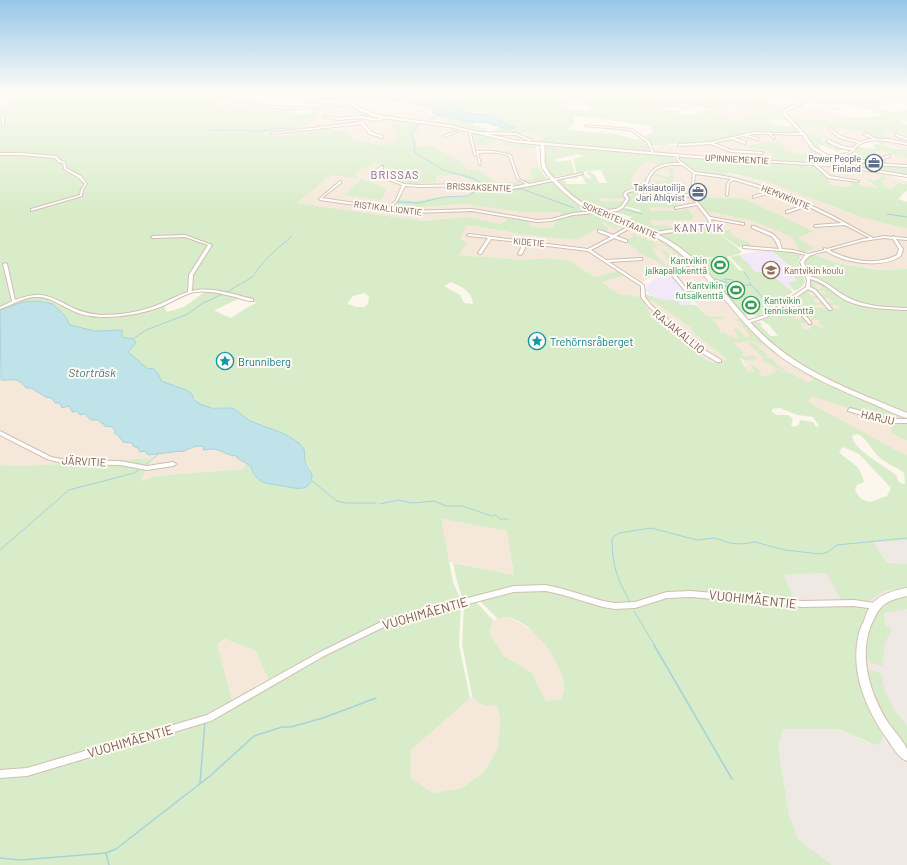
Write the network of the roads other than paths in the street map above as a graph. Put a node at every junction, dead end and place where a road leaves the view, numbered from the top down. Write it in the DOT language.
graph roads {
  1 [pos="286,131"];
  2 [pos="369,131"];
  3 [pos="457,131"];
  4 [pos="472,131"];
  5 [pos="473,131"];
  6 [pos="634,131"];
  7 [pos="801,131"];
  8 [pos="833,131"];
  9 [pos="768,132"];
  10 [pos="271,133"];
  11 [pos="478,133"];
  12 [pos="803,134"];
  13 [pos="865,134"];
  14 [pos="742,135"];
  15 [pos="896,135"];
  16 [pos="444,136"];
  17 [pos="382,137"];
  18 [pos="730,138"];
  19 [pos="774,138"];
  20 [pos="757,139"];
  21 [pos="907,139"];
  22 [pos="531,140"];
  23 [pos="877,140"];
  24 [pos="828,142"];
  25 [pos="711,143"];
  26 [pos="745,143"];
  27 [pos="860,143"];
  28 [pos="907,144"];
  29 [pos="679,145"];
  30 [pos="543,146"];
  31 [pos="853,149"];
  32 [pos="653,153"];
  33 [pos="762,153"];
  34 [pos="0,154"];
  35 [pos="676,155"];
  36 [pos="843,156"];
  37 [pos="889,156"];
  38 [pos="828,157"];
  39 [pos="478,161"];
  40 [pos="480,164"];
  41 [pos="683,164"];
  42 [pos="814,164"];
  43 [pos="884,165"];
  44 [pos="382,166"];
  45 [pos="843,166"];
  46 [pos="907,166"];
  47 [pos="694,173"];
  48 [pos="582,174"];
  49 [pos="907,176"];
  50 [pos="553,179"];
  51 [pos="734,179"];
  52 [pos="858,181"];
  53 [pos="340,182"];
  54 [pos="404,185"];
  55 [pos="530,185"];
  56 [pos="772,191"];
  57 [pos="642,193"];
  58 [pos="727,195"];
  59 [pos="692,196"];
  60 [pos="754,197"];
  61 [pos="698,204"];
  62 [pos="806,205"];
  63 [pos="676,208"];
  64 [pos="389,209"];
  65 [pos="32,210"];
  66 [pos="598,212"];
  67 [pos="787,212"];
  68 [pos="709,218"];
  69 [pos="743,224"];
  70 [pos="845,224"];
  71 [pos="634,225"];
  72 [pos="816,226"];
  73 [pos="752,227"];
  74 [pos="599,231"];
  75 [pos="653,234"];
  76 [pos="469,235"];
  77 [pos="613,236"];
  78 [pos="153,237"];
  79 [pos="893,237"];
  80 [pos="490,238"];
  81 [pos="872,238"];
  82 [pos="907,239"];
  83 [pos="521,241"];
  84 [pos="626,242"];
  85 [pos="744,247"];
  86 [pos="825,249"];
  87 [pos="589,250"];
  88 [pos="781,250"];
  89 [pos="480,253"];
  90 [pos="520,254"];
  91 [pos="808,255"];
  92 [pos="641,259"];
  93 [pos="607,261"];
  94 [pos="695,263"];
  95 [pos="5,264"];
  96 [pos="808,277"];
  97 [pos="808,287"];
  98 [pos="718,288"];
  99 [pos="190,292"];
  100 [pos="252,300"];
  101 [pos="789,301"];
  102 [pos="14,302"];
  103 [pos="0,308"];
  104 [pos="830,309"];
  105 [pos="907,309"];
  106 [pos="748,322"];
  107 [pos="810,323"];
  108 [pos="719,361"];
  109 [pos="850,410"];
  110 [pos="907,416"];
  111 [pos="907,421"];
  112 [pos="0,433"];
  113 [pos="173,464"];
  114 [pos="907,592"];
  115 [pos="875,606"];
  116 [pos="907,756"];
  117 [pos="0,774"];
  1 -- 10 [label="street"];
  2 -- 17 [label="street"];
  3 -- 16 [label="street"];
  4 -- 39 [label="street"];
  5 -- 11 [label="street, UPINNIEMENTIE"];
  6 -- 32 [label="street"];
  7 -- 12 [label="street"];
  8 -- 27 [label="street"];
  9 -- 12 [label="street"];
  9 -- 14 [label="street"];
  9 -- 19 [label="street"];
  11 -- 22 [label="street"];
  11 -- 30 [label="street, UPINNIEMENTIE"];
  12 -- 38 [label="street"];
  13 -- 23 [label="street"];
  14 -- 18 [label="street"];
  14 -- 20 [label="street"];
  15 -- 21 [label="street"];
  18 -- 25 [label="street"];
  18 -- 26 [label="street"];
  23 -- 27 [label="street"];
  23 -- 28 [label="street"];
  24 -- 31 [label="street"];
  25 -- 29 [label="street"];
  25 -- 33 [label="street"];
  27 -- 31 [label="street"];
  30 -- 32 [label="street, UPINNIEMENTIE"];
  30 -- 50 [label="street, SOKERITEHTAANTIE"];
  31 -- 36 [label="street"];
  32 -- 35 [label="street, UPINNIEMENTIE"];
  34 -- 65 [label="street"];
  35 -- 41 [label="street"];
  35 -- 42 [label="street, UPINNIEMENTIE"];
  36 -- 38 [label="street"];
  36 -- 43 [label="street"];
  37 -- 43 [label="street"];
  38 -- 45 [label="street"];
  39 -- 40 [label="street"];
  39 -- 55 [label="street"];
  41 -- 47 [label="street"];
  41 -- 59 [label="street"];
  42 -- 45 [label="street, UPINNIEMENTIE"];
  42 -- 52 [label="street"];
  43 -- 46 [label="street"];
  44 -- 54 [label="street"];
  45 -- 49 [label="street, UPINNIEMENTIE"];
  47 -- 51 [label="street, HEMVIKINTIE"];
  47 -- 59 [label="street"];
  48 -- 50 [label="street, BRISSAKSENTIE"];
  50 -- 55 [label="street, BRISSAKSENTIE"];
  50 -- 66 [label="street, SOKERITEHTAANTIE"];
  51 -- 56 [label="street, HEMVIKINTIE"];
  51 -- 58 [label="street"];
  53 -- 64 [label="street, RISTIKALLIONTIE"];
  54 -- 55 [label="street, BRISSAKSENTIE"];
  54 -- 64 [label="street"];
  56 -- 60 [label="street"];
  56 -- 62 [label="street, HEMVIKINTIE"];
  57 -- 66 [label="street, RISTIKALLIONTIE"];
  59 -- 61 [label="street"];
  61 -- 63 [label="street"];
  61 -- 68 [label="street"];
  62 -- 67 [label="street"];
  62 -- 70 [label="street, HEMVIKINTIE"];
  64 -- 66 [label="street, RISTIKALLIONTIE"];
  66 -- 71 [label="street, SOKERITEHTAANTIE"];
  68 -- 69 [label="street"];
  68 -- 75 [label="street"];
  70 -- 72 [label="street"];
  70 -- 81 [label="street, HEMVIKINTIE"];
  71 -- 75 [label="street, SOKERITEHTAANTIE"];
  71 -- 77 [label="street"];
  73 -- 88 [label="street"];
  74 -- 77 [label="street"];
  75 -- 94 [label="street, SOKERITEHTAANTIE"];
  76 -- 80 [label="street, KIDETIE"];
  77 -- 84 [label="street"];
  77 -- 87 [label="street"];
  78 -- 99 [label="street"];
  79 -- 81 [label="street"];
  79 -- 82 [label="street"];
  79 -- 86 [label="street"];
  80 -- 83 [label="street, KIDETIE"];
  80 -- 89 [label="street"];
  81 -- 86 [label="street"];
  83 -- 87 [label="street, KIDETIE"];
  83 -- 90 [label="street"];
  85 -- 88 [label="street"];
  86 -- 91 [label="street"];
  87 -- 93 [label="street"];
  88 -- 91 [label="street"];
  91 -- 96 [label="street"];
  92 -- 93 [label="street"];
  93 -- 108 [label="street, RAJAKALLIO"];
  94 -- 98 [label="street, SOKERITEHTAANTIE"];
  94 -- 98 [label="street"];
  95 -- 102 [label="street"];
  96 -- 97 [label="street"];
  96 -- 105 [label="street"];
  97 -- 101 [label="street"];
  97 -- 104 [label="street"];
  98 -- 106 [label="street, SOKERITEHTAANTIE"];
  99 -- 100 [label="street"];
  99 -- 102 [label="street"];
  101 -- 106 [label="street"];
  101 -- 107 [label="street"];
  102 -- 103 [label="street"];
  106 -- 110 [label="street, SOKERITEHTAANTIE"];
  109 -- 111 [label="street, HARJU"];
  112 -- 113 [label="street, JÄRVITIE"];
  114 -- 115 [label="street"];
  115 -- 116 [label="street"];
  115 -- 117 [label="street, VUOHIMÄENTIE"];
}
